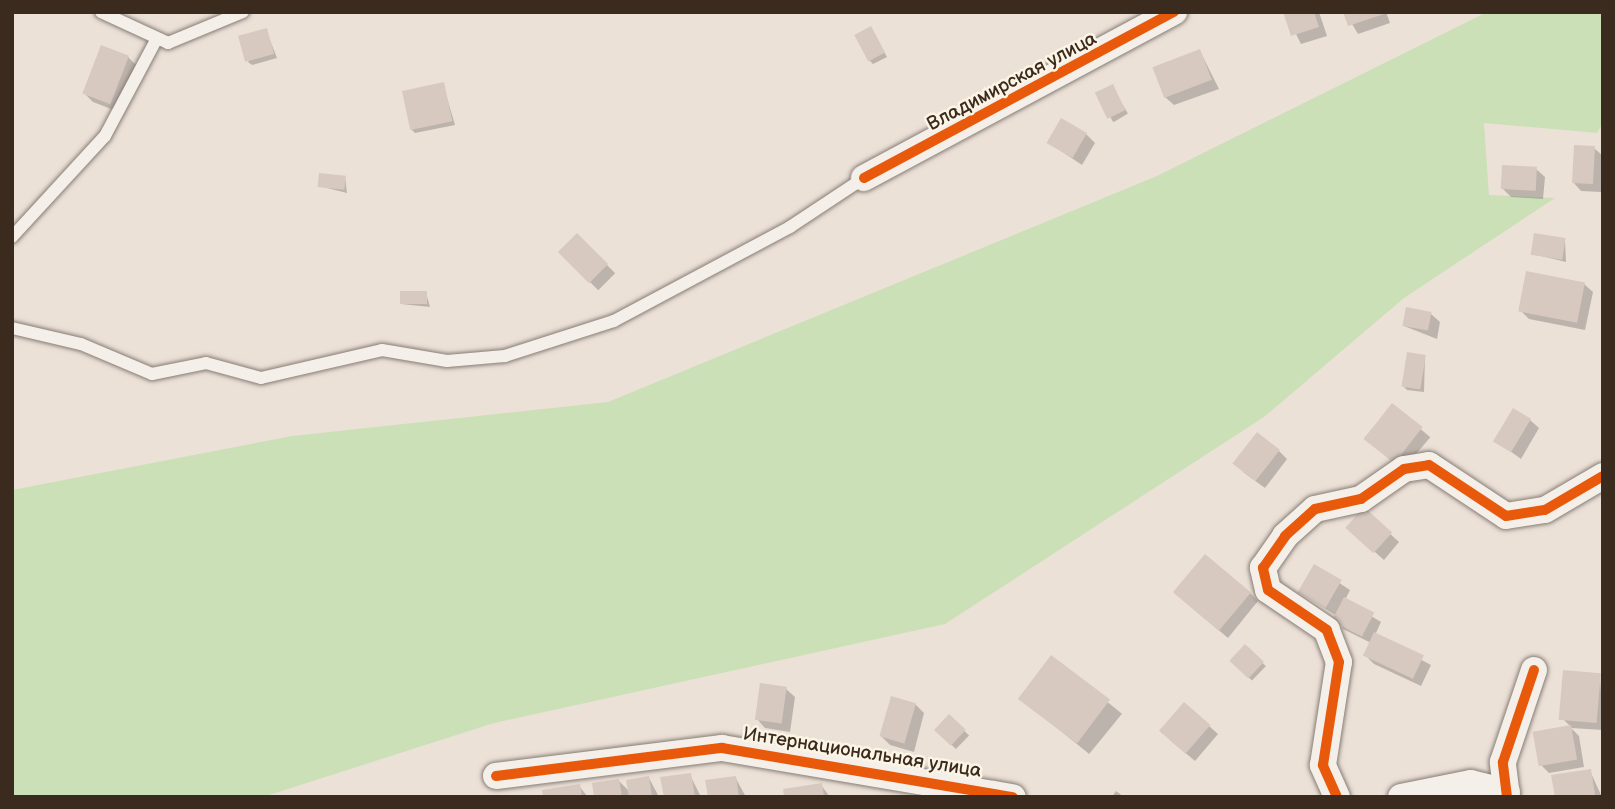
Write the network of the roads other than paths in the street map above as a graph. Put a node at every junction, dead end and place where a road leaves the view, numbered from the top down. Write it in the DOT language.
graph roads {
  1 [pos="101,12"];
  2 [pos="243,12"];
  3 [pos="1174,12"];
  4 [pos="156,40"];
  5 [pos="864,178"];
  6 [pos="12,237"];
  7 [pos="12,328"];
  8 [pos="1603,476"];
  9 [pos="1534,670"];
  10 [pos="496,776"];
  11 [pos="1507,794"];
  12 [pos="1013,797"];
  13 [pos="1337,797"];
  14 [pos="1401,797"];
  1 -- 4 [label="lane"];
  2 -- 4 [label="lane"];
  3 -- 5 [label="street, Владимирская улица"];
  4 -- 6 [label="lane"];
  5 -- 7 [label="lane"];
  8 -- 13 [label="street"];
  9 -- 11 [label="street"];
  10 -- 12 [label="street, Интернациональная улица"];
  11 -- 14 [label="street"];
}
